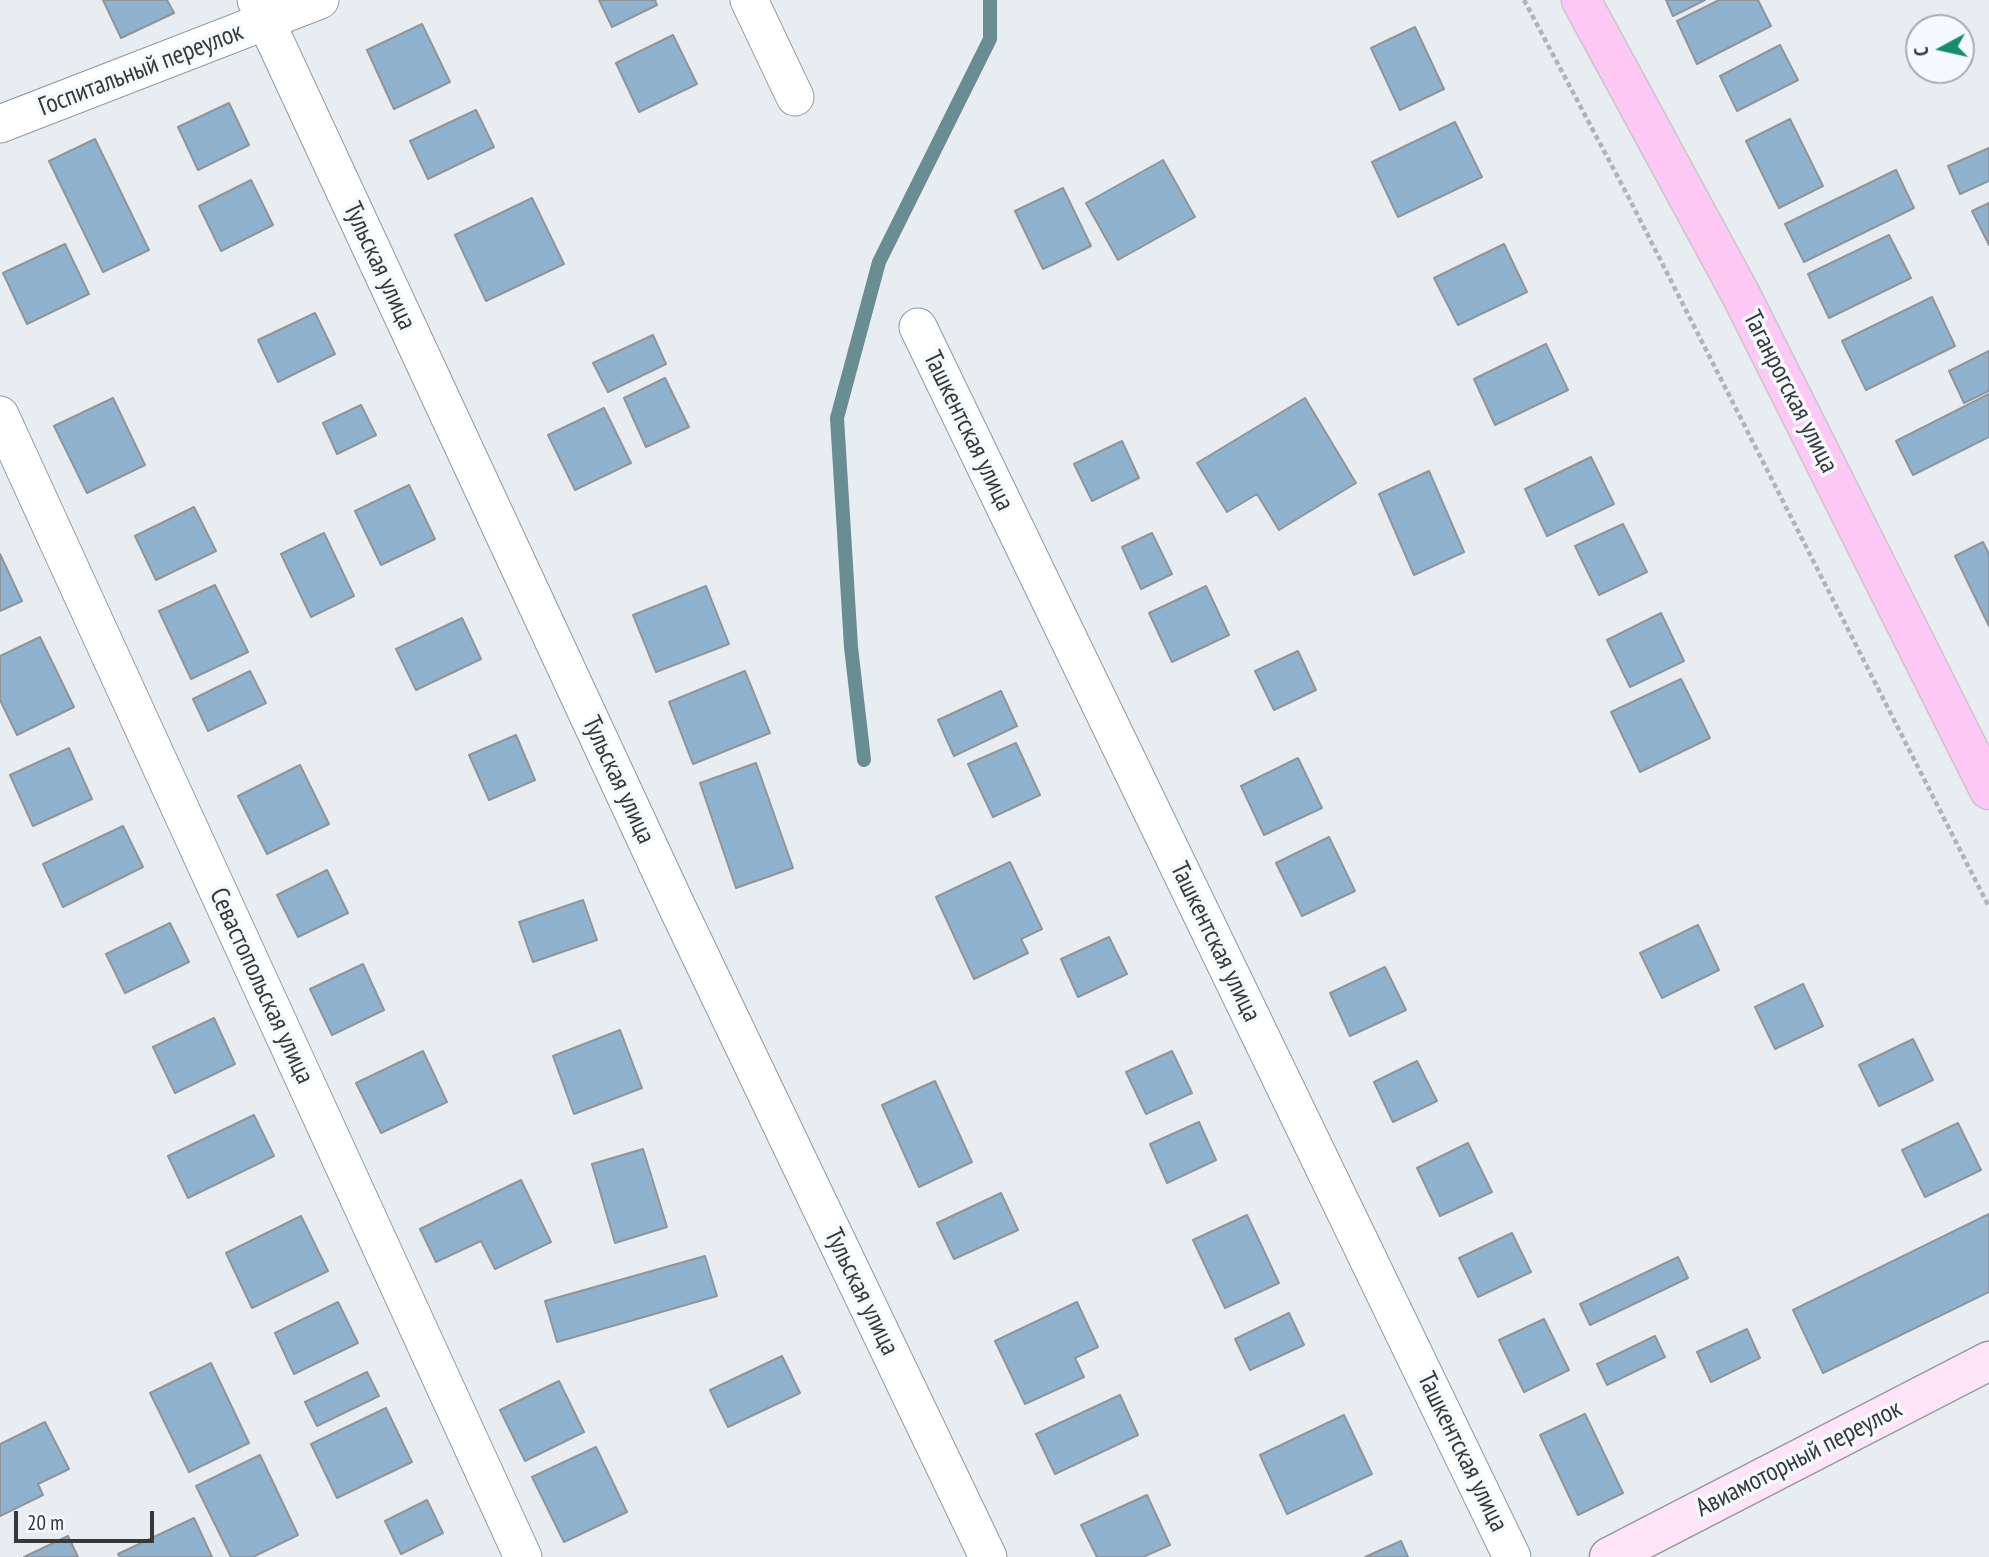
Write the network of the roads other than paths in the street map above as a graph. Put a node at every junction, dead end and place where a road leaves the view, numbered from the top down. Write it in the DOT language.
graph roads {
  1 [pos="320,0"];
  2 [pos="749,0"];
  3 [pos="1581,0"];
  4 [pos="261,11"];
  5 [pos="795,97"];
  6 [pos="0,124"];
  7 [pos="918,327"];
  8 [pos="0,415"];
  9 [pos="1989,790"];
  10 [pos="1989,1361"];
  11 [pos="523,1557"];
  12 [pos="988,1557"];
  13 [pos="1512,1557"];
  14 [pos="1609,1557"];
  1 -- 4 [label="street, Госпитальный переулок"];
  2 -- 5 [label="street"];
  3 -- 9 [label="main road, Таганрогская улица"];
  4 -- 6 [label="street, Госпитальный переулок"];
  4 -- 12 [label="street, Тульская улица"];
  7 -- 13 [label="street, Ташкентская улица"];
  8 -- 11 [label="street, Севастопольская улица"];
  10 -- 14 [label="street, Авиамоторный переулок"];
}
